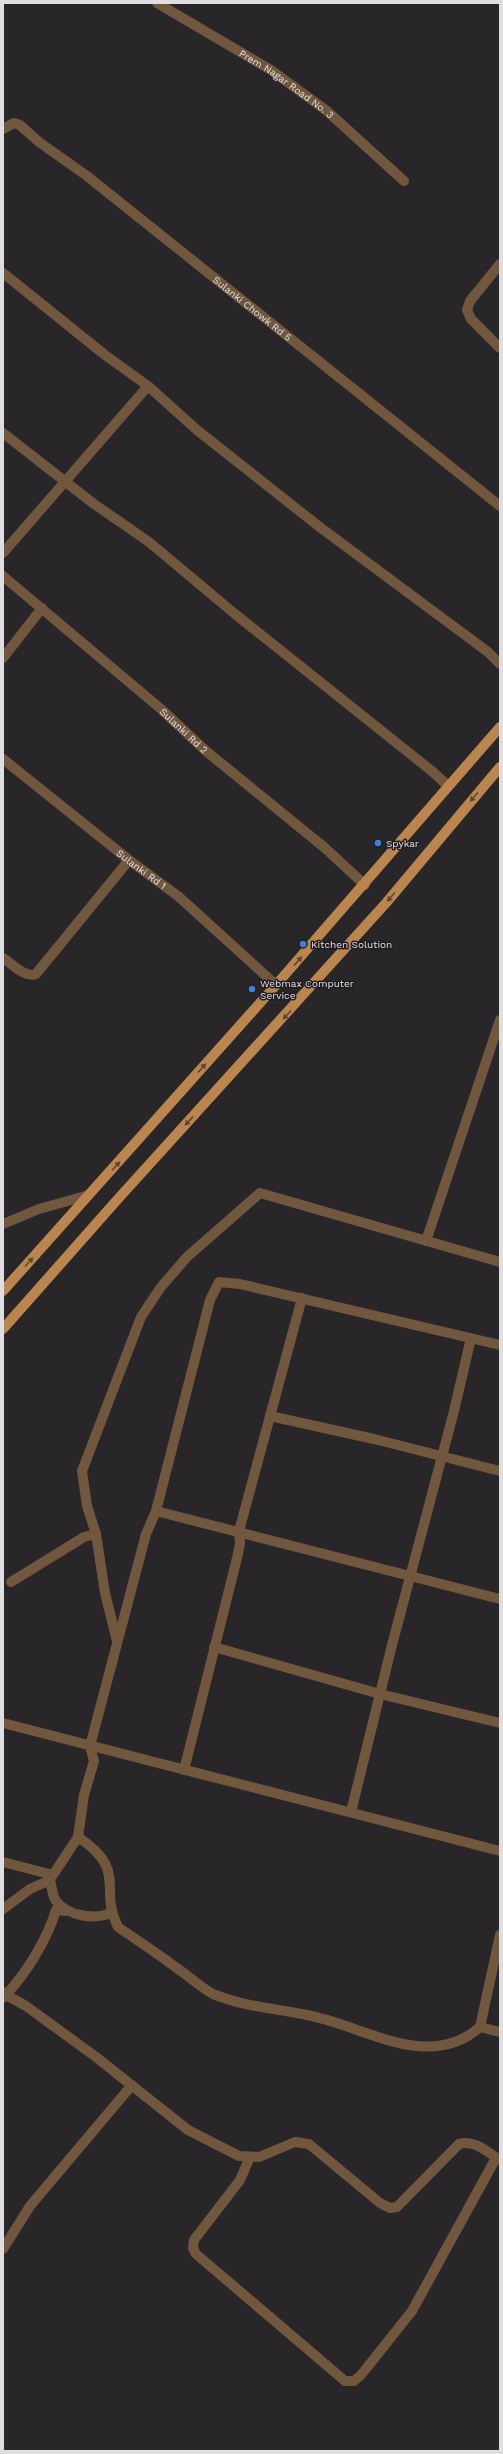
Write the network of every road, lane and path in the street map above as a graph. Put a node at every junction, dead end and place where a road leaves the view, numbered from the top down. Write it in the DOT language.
graph roads {
  1 [pos="157,3"];
  2 [pos="3,129"];
  3 [pos="404,181"];
  4 [pos="500,264"];
  5 [pos="5,274"];
  6 [pos="500,348"];
  7 [pos="148,386"];
  8 [pos="3,433"];
  9 [pos="65,481"];
  10 [pos="500,506"];
  11 [pos="3,553"];
  12 [pos="3,576"];
  13 [pos="42,608"];
  14 [pos="3,658"];
  15 [pos="500,664"];
  16 [pos="500,727"];
  17 [pos="3,759"];
  18 [pos="500,767"];
  19 [pos="448,786"];
  20 [pos="129,860"];
  21 [pos="365,884"];
  22 [pos="3,958"];
  23 [pos="276,986"];
  24 [pos="500,1020"];
  25 [pos="90,1195"];
  26 [pos="3,1224"];
  27 [pos="426,1241"];
  28 [pos="500,1262"];
  29 [pos="3,1291"];
  30 [pos="302,1298"];
  31 [pos="3,1330"];
  32 [pos="471,1338"];
  33 [pos="500,1345"];
  34 [pos="270,1416"];
  35 [pos="442,1457"];
  36 [pos="500,1471"];
  37 [pos="156,1510"];
  38 [pos="239,1531"];
  39 [pos="96,1534"];
  40 [pos="412,1575"];
  41 [pos="11,1582"];
  42 [pos="500,1599"];
  43 [pos="117,1643"];
  44 [pos="214,1647"];
  45 [pos="380,1694"];
  46 [pos="3,1723"];
  47 [pos="500,1723"];
  48 [pos="90,1746"];
  49 [pos="184,1770"];
  50 [pos="351,1812"];
  51 [pos="78,1837"];
  52 [pos="500,1851"];
  53 [pos="3,1862"];
  54 [pos="51,1878"];
  55 [pos="3,1909"];
  56 [pos="66,1911"];
  57 [pos="111,1914"];
  58 [pos="500,1935"];
  59 [pos="4,1995"];
  60 [pos="480,2027"];
  61 [pos="500,2032"];
  62 [pos="132,2085"];
  63 [pos="250,2157"];
  64 [pos="498,2159"];
  65 [pos="3,2249"];
  1 -- 3 [label="street, Prem Nagar Road No. 3"];
  2 -- 10 [label="street, Sulanki Chowk Rd 5"];
  4 -- 6 [label="street"];
  5 -- 7 [label="street"];
  7 -- 9 [label="street"];
  7 -- 15 [label="street"];
  8 -- 9 [label="street"];
  9 -- 11 [label="street"];
  9 -- 19 [label="street"];
  12 -- 13 [label="street, Sulanki Rd 2"];
  13 -- 14 [label="street"];
  13 -- 21 [label="street, Sulanki Rd 2"];
  16 -- 19 [label="main road"];
  17 -- 20 [label="street, Sulanki Rd 1"];
  18 -- 31 [label="main road, one-way"];
  19 -- 21 [label="main road"];
  20 -- 22 [label="street"];
  20 -- 23 [label="street, Sulanki Rd 1"];
  23 -- 21 [label="main road, one-way"];
  25 -- 23 [label="main road, one-way"];
  24 -- 27 [label="street"];
  25 -- 26 [label="street"];
  29 -- 25 [label="main road, one-way"];
  27 -- 28 [label="street"];
  27 -- 39 [label="street"];
  30 -- 32 [label="street"];
  30 -- 34 [label="street"];
  30 -- 37 [label="street"];
  32 -- 33 [label="street"];
  32 -- 35 [label="street"];
  34 -- 35 [label="street"];
  34 -- 38 [label="street"];
  35 -- 36 [label="street"];
  35 -- 40 [label="street"];
  37 -- 38 [label="street"];
  37 -- 43 [label="street"];
  38 -- 40 [label="street"];
  38 -- 44 [label="street"];
  39 -- 41 [label="street"];
  39 -- 43 [label="street"];
  40 -- 42 [label="street"];
  40 -- 45 [label="street"];
  43 -- 48 [label="street"];
  44 -- 45 [label="street"];
  44 -- 49 [label="street"];
  45 -- 47 [label="street"];
  45 -- 50 [label="street"];
  46 -- 48 [label="street"];
  48 -- 49 [label="street"];
  48 -- 51 [label="street"];
  49 -- 50 [label="street"];
  50 -- 52 [label="street"];
  51 -- 54 [label="street"];
  51 -- 57 [label="street"];
  53 -- 54 [label="street"];
  54 -- 55 [label="street"];
  54 -- 56 [label="street"];
  56 -- 57 [label="street"];
  56 -- 59 [label="street"];
  57 -- 60 [label="street"];
  58 -- 60 [label="street"];
  59 -- 62 [label="street"];
  60 -- 61 [label="street"];
  62 -- 63 [label="street"];
  62 -- 65 [label="street"];
  63 -- 64 [label="street"];
  63 -- 64 [label="street"];
}
